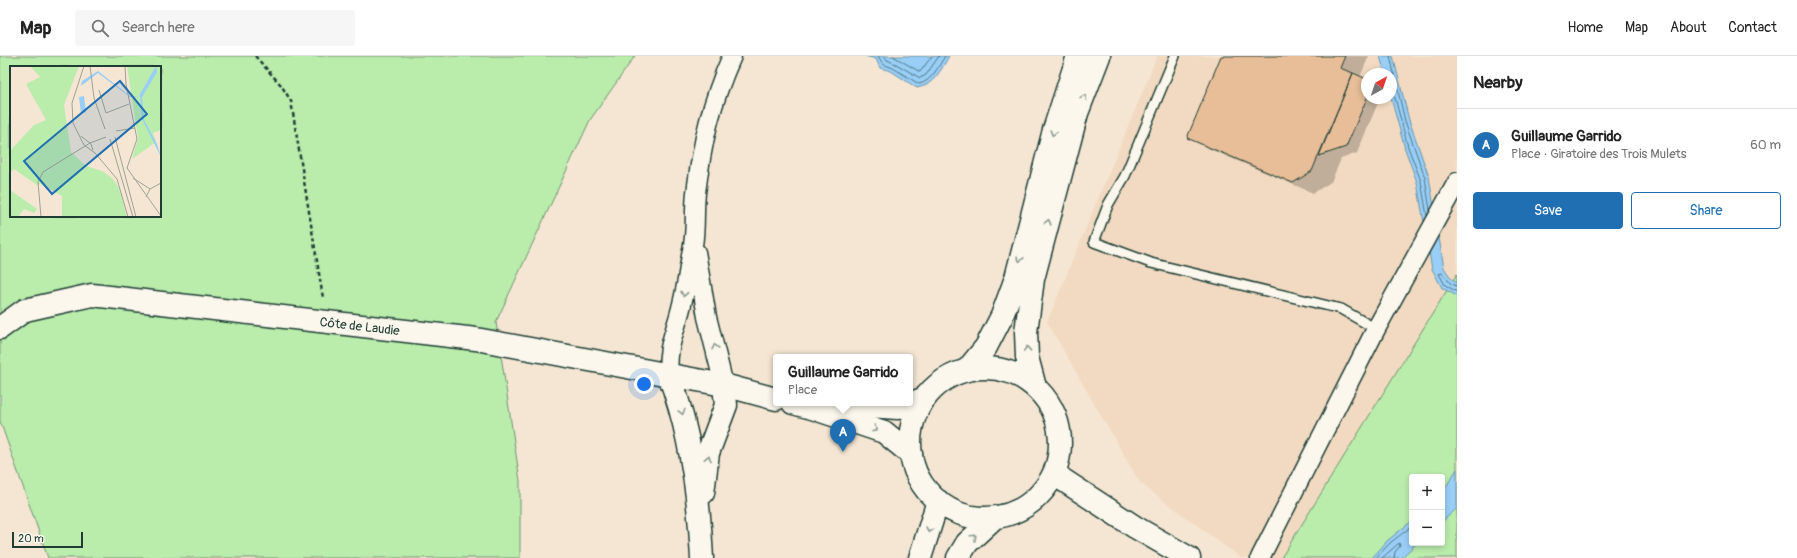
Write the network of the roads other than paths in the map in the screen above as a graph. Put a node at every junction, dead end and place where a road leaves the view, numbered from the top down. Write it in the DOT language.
graph roads {
  1 [pos="732,56"];
  2 [pos="1078,56"];
  3 [pos="1099,56"];
  4 [pos="1175,56"];
  5 [pos="1457,182"];
  6 [pos="694,242"];
  7 [pos="0,328"];
  8 [pos="1376,328"];
  9 [pos="967,370"];
  10 [pos="669,375"];
  11 [pos="724,385"];
  12 [pos="1035,387"];
  13 [pos="773,398"];
  14 [pos="925,398"];
  15 [pos="913,402"];
  16 [pos="805,406"];
  17 [pos="867,406"];
  18 [pos="903,406"];
  19 [pos="911,454"];
  20 [pos="1054,474"];
  21 [pos="938,501"];
  22 [pos="700,510"];
  23 [pos="994,518"];
  24 [pos="702,558"];
  25 [pos="920,558"];
  26 [pos="958,558"];
  27 [pos="1189,558"];
  28 [pos="1260,558"];
  1 -- 6 [label="street"];
  2 -- 9 [label="main road, one-way"];
  12 -- 3 [label="main road, one-way"];
  4 -- 8 [label="lane"];
  5 -- 8 [label="street"];
  6 -- 10 [label="street, one-way"];
  11 -- 6 [label="street, one-way"];
  7 -- 10 [label="main road, Côte de Laudie"];
  8 -- 28 [label="street"];
  9 -- 12 [label="main road"];
  9 -- 14 [label="main road"];
  10 -- 11 [label="main road, Côte de Laudie"];
  10 -- 22 [label="main road, one-way"];
  11 -- 13 [label="main road, Côte de Laudie"];
  22 -- 11 [label="main road, one-way"];
  12 -- 20 [label="main road"];
  14 -- 15 [label="main road"];
  14 -- 19 [label="main road"];
  16 -- 19 [label="main road, one-way"];
  17 -- 18 [label="main road"];
  19 -- 21 [label="main road"];
  20 -- 23 [label="main road"];
  20 -- 27 [label="main road"];
  21 -- 23 [label="main road"];
  21 -- 25 [label="main road, one-way"];
  22 -- 24 [label="main road"];
  26 -- 23 [label="main road, one-way"];
}
